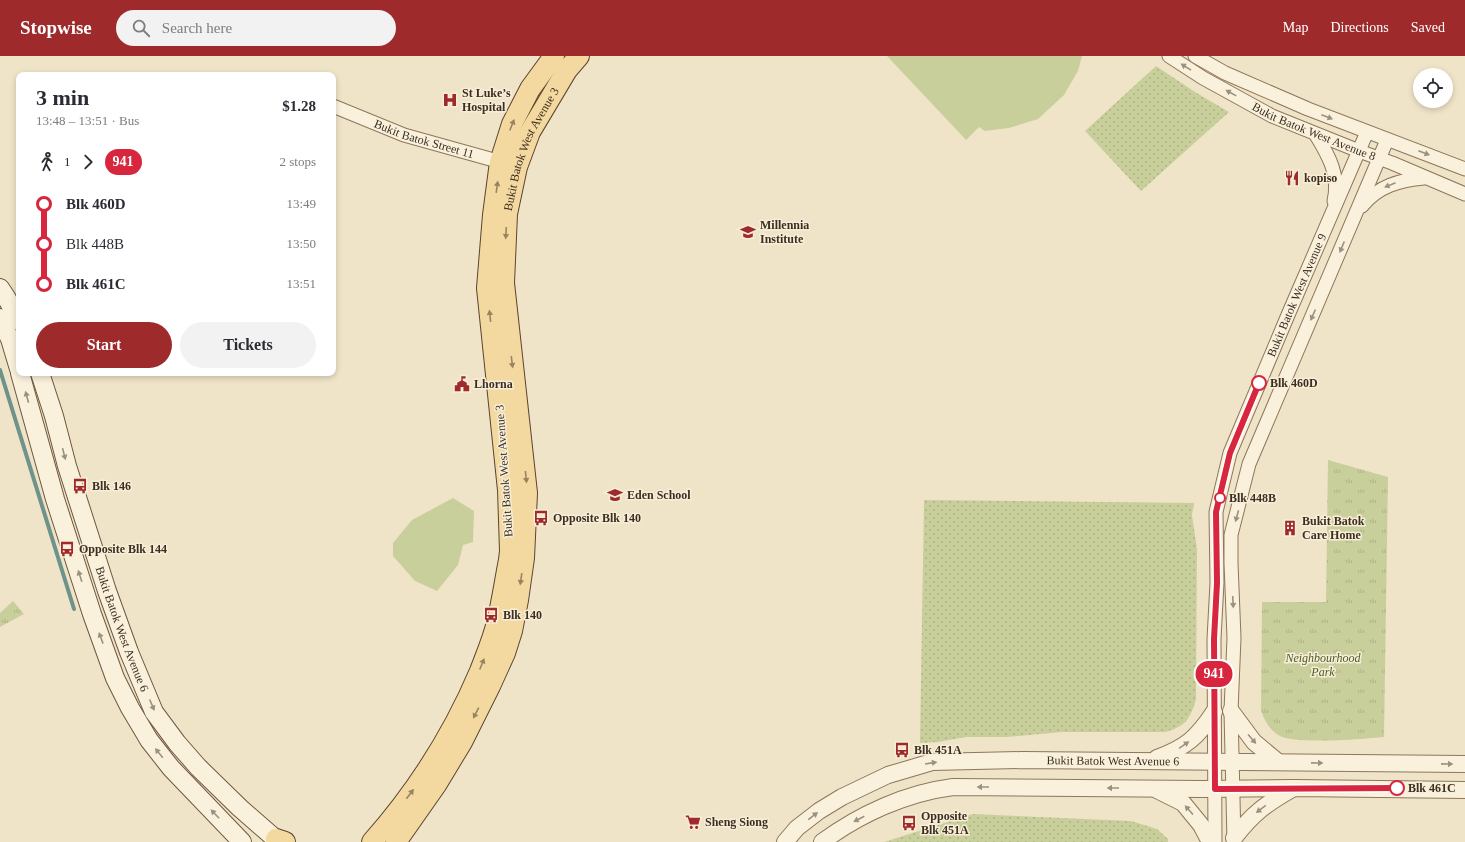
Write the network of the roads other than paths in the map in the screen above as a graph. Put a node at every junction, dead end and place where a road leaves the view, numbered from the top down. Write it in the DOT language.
graph roads {
  1 [pos="554,56"];
  2 [pos="579,56"];
  3 [pos="1169,56"];
  4 [pos="1195,56"];
  5 [pos="336,107"];
  6 [pos="1367,132"];
  7 [pos="1316,135"];
  8 [pos="1387,140"];
  9 [pos="1359,152"];
  10 [pos="1380,158"];
  11 [pos="509,165"];
  12 [pos="1465,169"];
  13 [pos="1428,178"];
  14 [pos="1465,194"];
  15 [pos="1356,214"];
  16 [pos="1330,218"];
  17 [pos="0,288"];
  18 [pos="16,315"];
  19 [pos="0,318"];
  20 [pos="14,334"];
  21 [pos="16,348"];
  22 [pos="21,376"];
  23 [pos="41,376"];
  24 [pos="1231,711"];
  25 [pos="1214,712"];
  26 [pos="1148,761"];
  27 [pos="1215,761"];
  28 [pos="1278,762"];
  29 [pos="1232,763"];
  30 [pos="1465,764"];
  31 [pos="1152,788"];
  32 [pos="1233,788"];
  33 [pos="1294,788"];
  34 [pos="1215,789"];
  35 [pos="1465,790"];
  36 [pos="391,834"];
  37 [pos="1234,840"];
  38 [pos="280,841"];
  39 [pos="242,842"];
  40 [pos="366,842"];
  41 [pos="372,842"];
  42 [pos="785,842"];
  43 [pos="822,842"];
  44 [pos="1210,842"];
  45 [pos="1215,842"];
  11 -- 1 [label="main road, Bukit Batok West Avenue 3, one-way"];
  2 -- 11 [label="main road, Bukit Batok West Avenue 3"];
  7 -- 3 [label="street, Bukit Batok West Avenue 8, one-way"];
  4 -- 6 [label="street, Bukit Batok West Avenue 8, one-way"];
  5 -- 11 [label="street, Bukit Batok Street 11"];
  6 -- 8 [label="street, Bukit Batok West Avenue 8"];
  6 -- 9 [label="street, Bukit Batok West Avenue 9"];
  7 -- 9 [label="street, Bukit Batok West Avenue 8"];
  7 -- 16 [label="street"];
  8 -- 10 [label="street, Bukit Batok West Avenue 9"];
  8 -- 12 [label="street, Bukit Batok West Avenue 8, one-way"];
  9 -- 10 [label="street, Bukit Batok West Avenue 8"];
  9 -- 16 [label="street, Bukit Batok West Avenue 9"];
  10 -- 13 [label="street, Bukit Batok West Avenue 8"];
  10 -- 15 [label="street, Bukit Batok West Avenue 9"];
  11 -- 36 [label="main road, Bukit Batok West Avenue 3"];
  13 -- 14 [label="street, Bukit Batok West Avenue 8"];
  13 -- 15 [label="street, one-way"];
  15 -- 24 [label="street, Bukit Batok West Avenue 9, one-way"];
  16 -- 25 [label="street, Bukit Batok West Avenue 9"];
  17 -- 18 [label="main road"];
  19 -- 20 [label="main road"];
  20 -- 21 [label="main road"];
  39 -- 22 [label="main road, Bukit Batok West Avenue 6, one-way"];
  23 -- 38 [label="main road, Bukit Batok West Avenue 6, one-way"];
  24 -- 28 [label="street, one-way"];
  24 -- 29 [label="street, Bukit Batok West Avenue 9"];
  26 -- 25 [label="street, one-way"];
  25 -- 27 [label="street, Bukit Batok West Avenue 9"];
  26 -- 27 [label="street, Bukit Batok West Avenue 6"];
  42 -- 26 [label="street, Bukit Batok West Avenue 6, one-way"];
  27 -- 29 [label="street, Bukit Batok West Avenue 6"];
  27 -- 34 [label="street, Bukit Batok West Avenue 9"];
  28 -- 29 [label="street, Bukit Batok West Avenue 6"];
  28 -- 30 [label="street, Bukit Batok West Avenue 6, one-way"];
  29 -- 32 [label="street, Bukit Batok West Avenue 9"];
  31 -- 34 [label="street"];
  31 -- 43 [label="street, one-way"];
  44 -- 31 [label="street, one-way"];
  32 -- 33 [label="street"];
  32 -- 34 [label="street"];
  32 -- 37 [label="street, Bukit Batok West Avenue 9"];
  33 -- 35 [label="street"];
  33 -- 37 [label="street, one-way"];
  34 -- 45 [label="street, Bukit Batok West Avenue 9"];
  36 -- 40 [label="main road"];
  36 -- 41 [label="main road, Bukit Batok West Avenue 3"];
}
